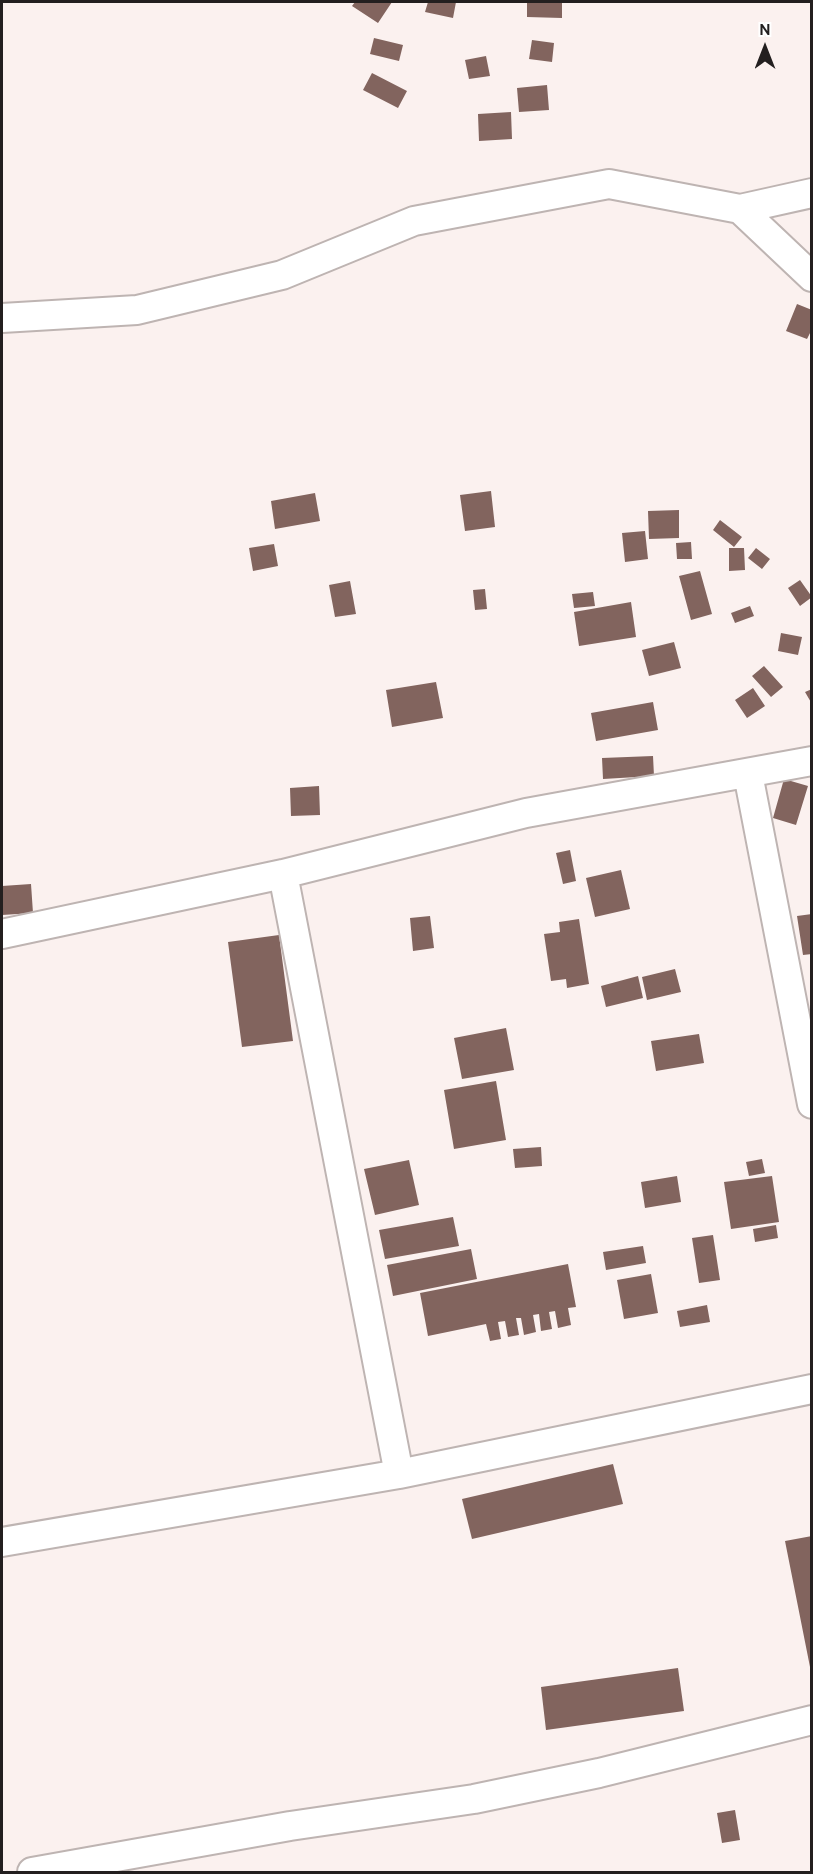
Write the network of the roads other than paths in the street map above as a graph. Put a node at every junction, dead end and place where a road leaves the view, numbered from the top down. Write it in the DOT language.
graph roads {
  1 [pos="812,193"];
  2 [pos="740,209"];
  3 [pos="812,277"];
  4 [pos="2,318"];
  5 [pos="812,761"];
  6 [pos="748,774"];
  7 [pos="283,874"];
  8 [pos="2,934"];
  9 [pos="812,1104"];
  10 [pos="812,1389"];
  11 [pos="399,1474"];
  12 [pos="2,1542"];
  13 [pos="812,1720"];
  14 [pos="32,1872"];
  1 -- 2 [label="street"];
  2 -- 3 [label="street"];
  2 -- 4 [label="street"];
  5 -- 6 [label="street"];
  6 -- 7 [label="street"];
  6 -- 9 [label="street"];
  7 -- 8 [label="street"];
  7 -- 11 [label="street"];
  10 -- 11 [label="street"];
  11 -- 12 [label="street"];
  13 -- 14 [label="street"];
}
